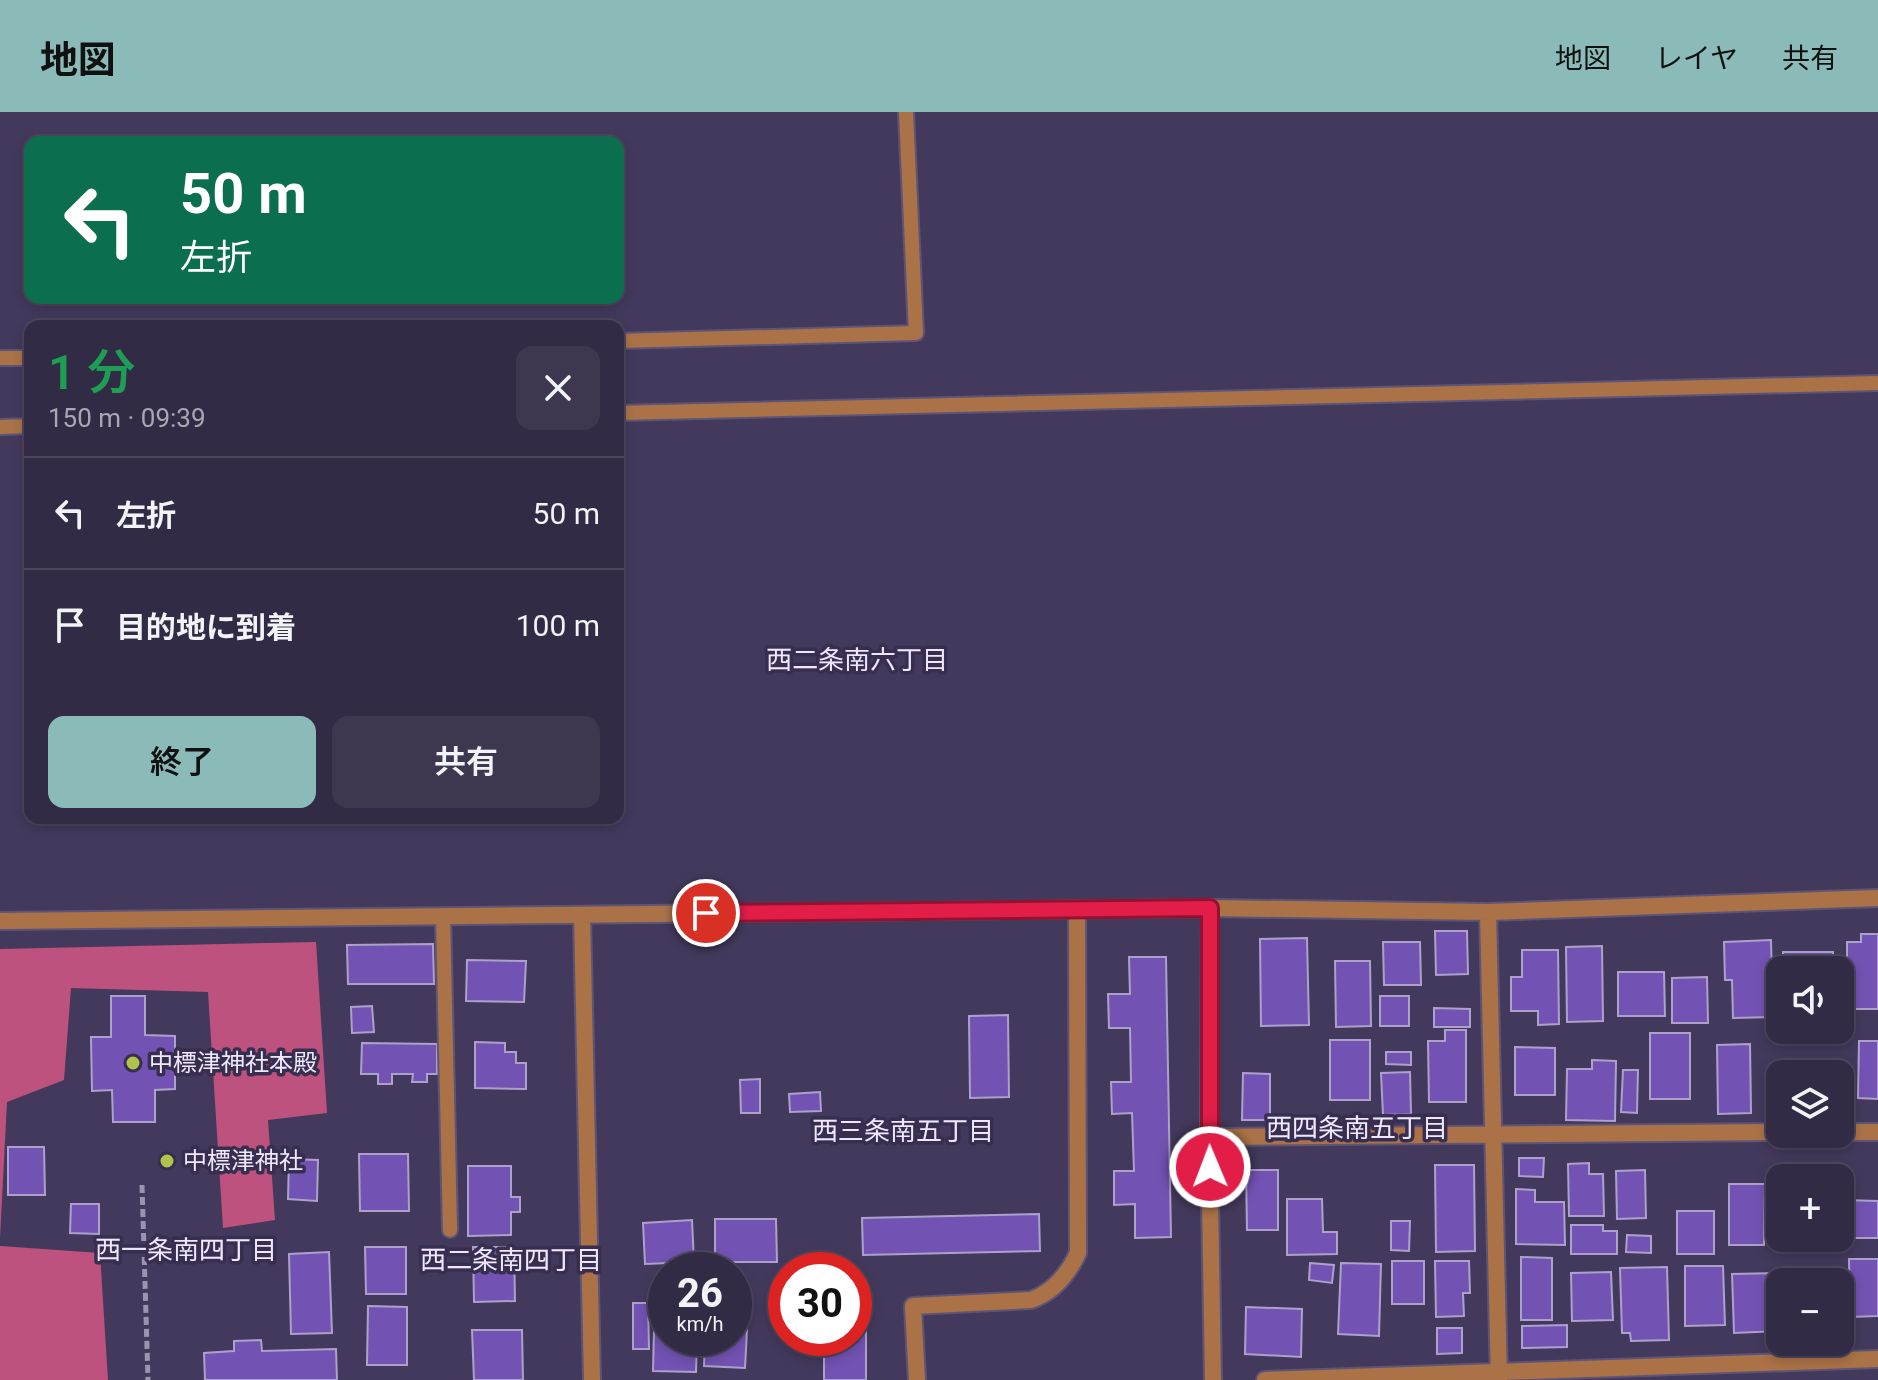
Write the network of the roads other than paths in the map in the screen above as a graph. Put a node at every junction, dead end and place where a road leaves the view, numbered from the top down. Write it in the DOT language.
graph roads {
  1 [pos="906,112"];
  2 [pos="624,341"];
  3 [pos="0,358"];
  4 [pos="24,358"];
  5 [pos="1878,383"];
  6 [pos="624,413"];
  7 [pos="24,426"];
  8 [pos="0,427"];
  9 [pos="1878,898"];
  10 [pos="1210,908"];
  11 [pos="1077,909"];
  12 [pos="1488,912"];
  13 [pos="582,915"];
  14 [pos="443,916"];
  15 [pos="0,921"];
  16 [pos="1766,1132"];
  17 [pos="1854,1132"];
  18 [pos="1878,1132"];
  19 [pos="1492,1135"];
  20 [pos="1209,1137"];
  21 [pos="450,1230"];
  22 [pos="1878,1359"];
  23 [pos="1499,1376"];
  24 [pos="592,1380"];
  25 [pos="917,1380"];
  26 [pos="1213,1380"];
  27 [pos="1265,1380"];
  1 -- 2 [label="lane"];
  3 -- 4 [label="lane"];
  5 -- 6 [label="lane"];
  7 -- 8 [label="lane"];
  9 -- 12 [label="street"];
  10 -- 11 [label="street"];
  10 -- 12 [label="street"];
  10 -- 20 [label="street"];
  11 -- 13 [label="street"];
  11 -- 25 [label="street"];
  12 -- 19 [label="street"];
  13 -- 14 [label="street"];
  13 -- 24 [label="street"];
  14 -- 15 [label="street"];
  14 -- 21 [label="lane"];
  16 -- 19 [label="street"];
  17 -- 18 [label="street"];
  19 -- 20 [label="street"];
  19 -- 23 [label="street"];
  20 -- 26 [label="street"];
  22 -- 23 [label="street"];
  23 -- 27 [label="street"];
}
